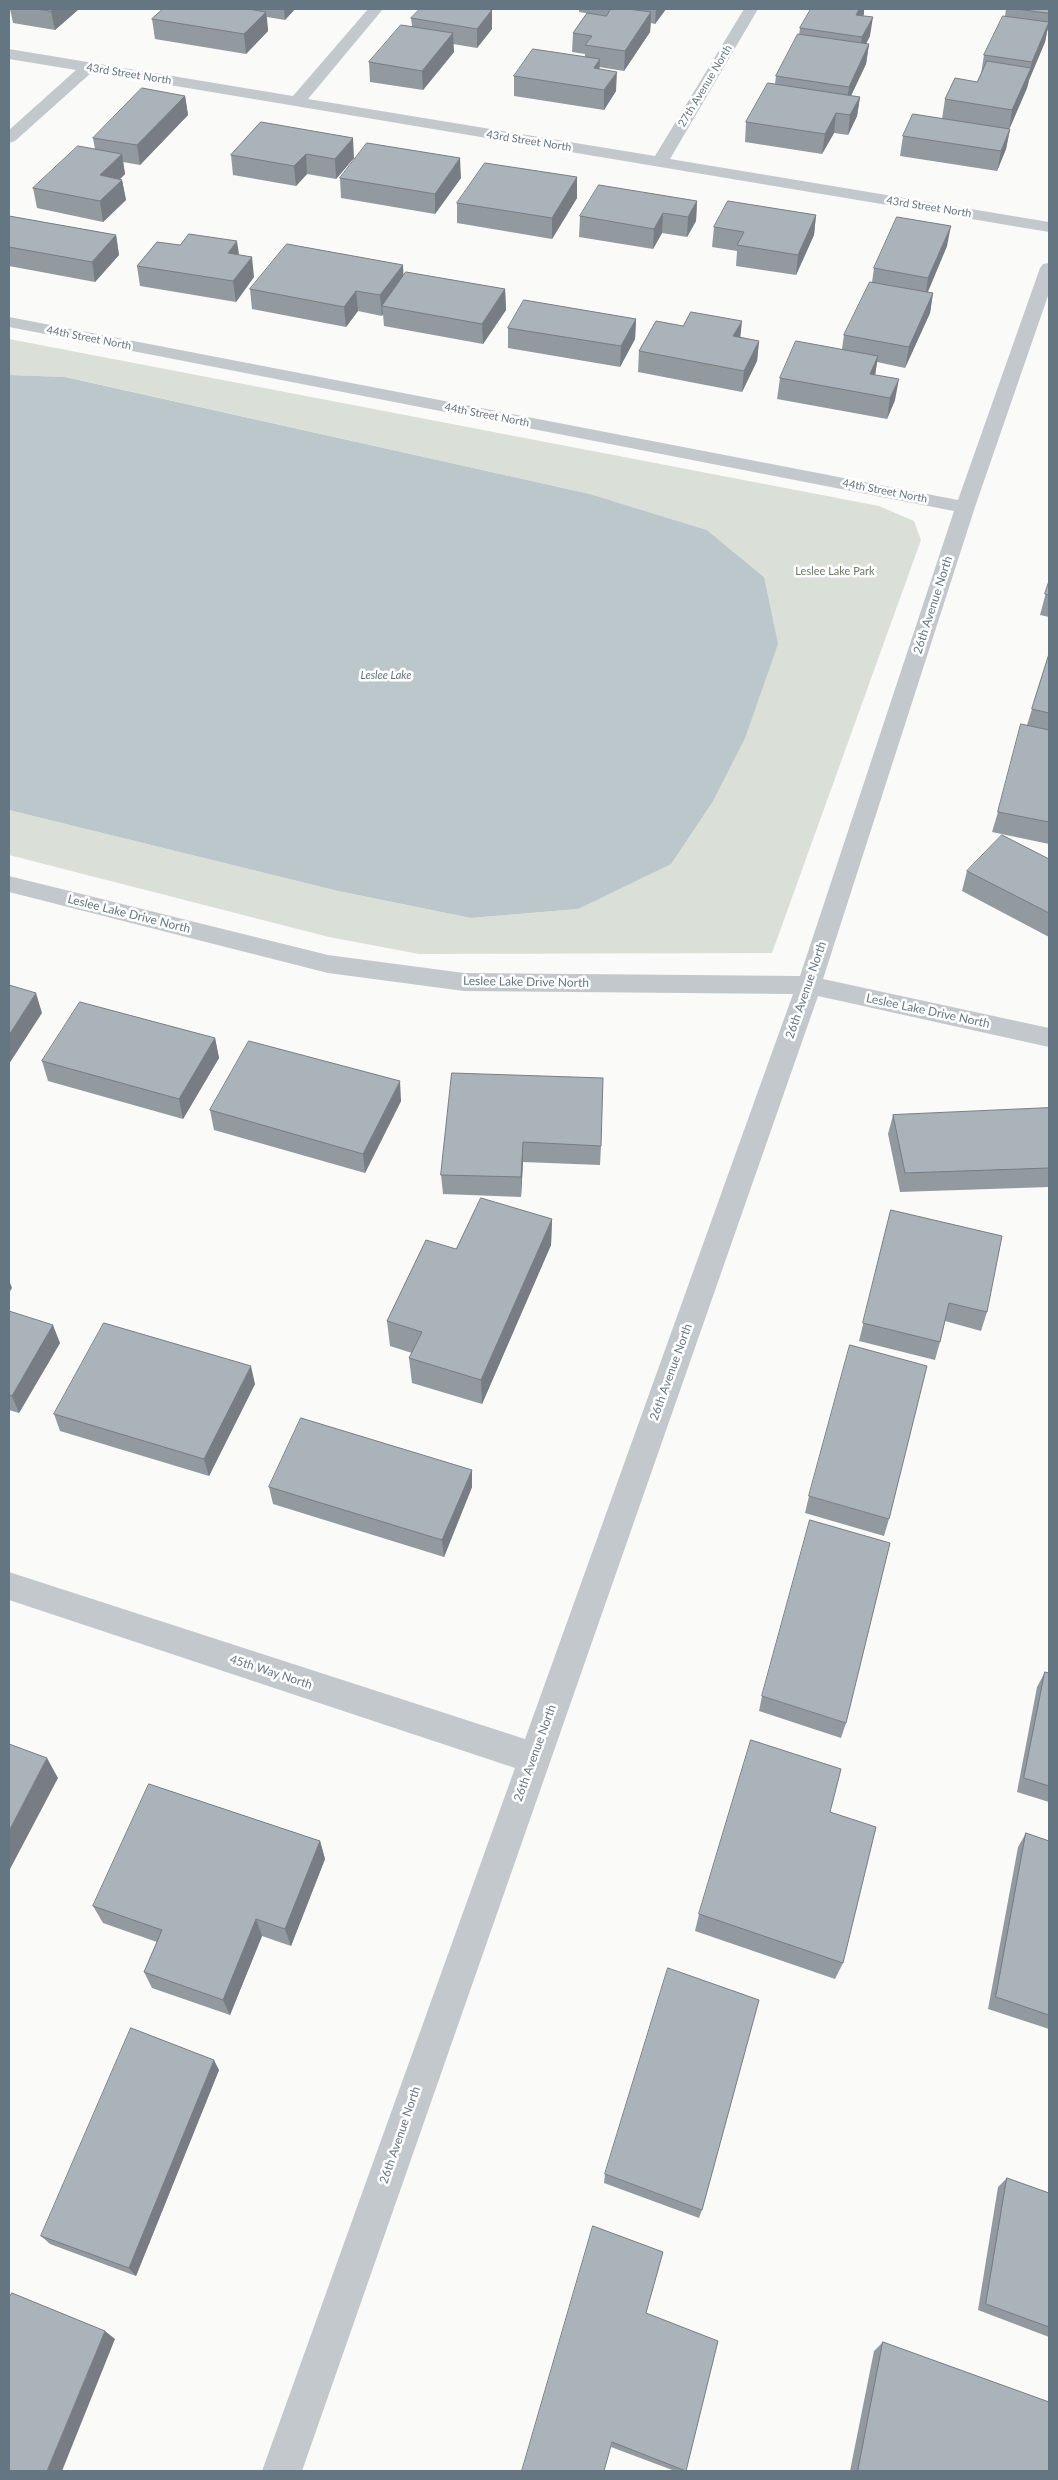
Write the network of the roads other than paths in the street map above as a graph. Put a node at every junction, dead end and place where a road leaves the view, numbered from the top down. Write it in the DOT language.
graph roads {
  1 [pos="376,9"];
  2 [pos="750,9"];
  3 [pos="9,54"];
  4 [pos="89,68"];
  5 [pos="297,102"];
  6 [pos="9,138"];
  7 [pos="659,162"];
  8 [pos="1049,227"];
  9 [pos="1049,268"];
  10 [pos="9,322"];
  11 [pos="966,507"];
  12 [pos="9,884"];
  13 [pos="808,985"];
  14 [pos="1049,1038"];
  15 [pos="9,1586"];
  16 [pos="534,1758"];
  17 [pos="282,2471"];
  1 -- 5 [label="street"];
  2 -- 7 [label="street, 27th Avenue North"];
  3 -- 4 [label="street, 43rd Street North"];
  4 -- 5 [label="street, 43rd Street North"];
  4 -- 6 [label="street"];
  5 -- 7 [label="street, 43rd Street North"];
  7 -- 8 [label="street, 43rd Street North"];
  9 -- 11 [label="street, 26th Avenue North"];
  10 -- 11 [label="street, 44th Street North"];
  11 -- 13 [label="street, 26th Avenue North"];
  12 -- 13 [label="street, Leslee Lake Drive North"];
  13 -- 14 [label="street, Leslee Lake Drive North"];
  13 -- 16 [label="street, 26th Avenue North"];
  15 -- 16 [label="street, 45th Way North"];
  16 -- 17 [label="street, 26th Avenue North"];
}
